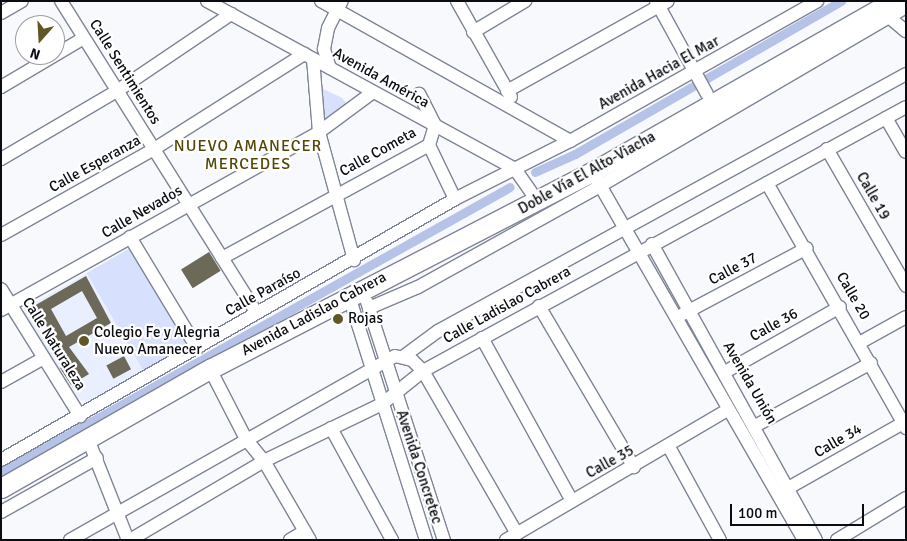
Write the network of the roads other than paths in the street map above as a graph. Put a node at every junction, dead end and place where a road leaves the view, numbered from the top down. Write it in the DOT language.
graph roads {
  1 [pos="22,1"];
  2 [pos="61,1"];
  3 [pos="207,1"];
  4 [pos="320,1"];
  5 [pos="457,1"];
  6 [pos="525,1"];
  7 [pos="817,1"];
  8 [pos="661,3"];
  9 [pos="339,6"];
  10 [pos="883,7"];
  11 [pos="906,7"];
  12 [pos="1,13"];
  13 [pos="231,14"];
  14 [pos="906,31"];
  15 [pos="473,32"];
  16 [pos="84,38"];
  17 [pos="308,56"];
  18 [pos="330,68"];
  19 [pos="906,74"];
  20 [pos="701,83"];
  21 [pos="1,87"];
  22 [pos="117,90"];
  23 [pos="507,91"];
  24 [pos="373,92"];
  25 [pos="419,94"];
  26 [pos="906,107"];
  27 [pos="520,116"];
  28 [pos="886,118"];
  29 [pos="435,125"];
  30 [pos="319,132"];
  31 [pos="570,141"];
  32 [pos="429,145"];
  33 [pos="154,149"];
  34 [pos="827,149"];
  35 [pos="906,152"];
  36 [pos="1,158"];
  37 [pos="596,179"];
  38 [pos="524,180"];
  39 [pos="767,183"];
  40 [pos="335,195"];
  41 [pos="455,200"];
  42 [pos="188,204"];
  43 [pos="497,217"];
  44 [pos="625,229"];
  45 [pos="1,235"];
  46 [pos="130,237"];
  47 [pos="652,244"];
  48 [pos="807,248"];
  49 [pos="638,252"];
  50 [pos="222,258"];
  51 [pos="354,260"];
  52 [pos="906,286"];
  53 [pos="1,289"];
  54 [pos="356,292"];
  55 [pos="540,306"];
  56 [pos="840,307"];
  57 [pos="6,308"];
  58 [pos="369,308"];
  59 [pos="690,311"];
  60 [pos="257,313"];
  61 [pos="906,317"];
  62 [pos="676,318"];
  63 [pos="482,338"];
  64 [pos="860,342"];
  65 [pos="197,348"];
  66 [pos="404,356"];
  67 [pos="44,358"];
  68 [pos="386,360"];
  69 [pos="872,363"];
  70 [pos="372,367"];
  71 [pos="210,369"];
  72 [pos="423,371"];
  73 [pos="724,372"];
  74 [pos="1,382"];
  75 [pos="396,395"];
  76 [pos="382,404"];
  77 [pos="728,410"];
  78 [pos="80,416"];
  79 [pos="904,425"];
  80 [pos="755,426"];
  81 [pos="331,428"];
  82 [pos="88,439"];
  83 [pos="246,440"];
  84 [pos="669,447"];
  85 [pos="97,458"];
  86 [pos="1,460"];
  87 [pos="264,461"];
  88 [pos="634,467"];
  89 [pos="790,487"];
  90 [pos="1,488"];
  91 [pos="906,498"];
  92 [pos="572,501"];
  93 [pos="1,512"];
  94 [pos="117,513"];
  95 [pos="307,535"];
  96 [pos="511,537"];
  97 [pos="70,540"];
  98 [pos="129,540"];
  99 [pos="290,540"];
  100 [pos="392,540"];
  101 [pos="426,540"];
  102 [pos="444,540"];
  103 [pos="720,540"];
  104 [pos="804,540"];
  105 [pos="816,540"];
  106 [pos="837,540"];
  1 -- 12 [label="street"];
  2 -- 16 [label="street, Calle Sentimientos"];
  3 -- 13 [label="street, Avenida América"];
  4 -- 9 [label="street"];
  5 -- 15 [label="street"];
  6 -- 15 [label="street"];
  7 -- 20 [label="street, Avenida Hacia El Mar"];
  8 -- 20 [label="street"];
  8 -- 23 [label="street"];
  9 -- 18 [label="street"];
  9 -- 27 [label="street"];
  10 -- 11 [label="street"];
  10 -- 14 [label="street"];
  10 -- 20 [label="highway, Doble Vía El Alto-Viacha"];
  10 -- 37 [label="highway, Doble Vía El Alto-Viacha"];
  13 -- 17 [label="street, Avenida América"];
  13 -- 22 [label="street"];
  15 -- 23 [label="street"];
  16 -- 21 [label="street"];
  16 -- 22 [label="street, Calle Sentimientos"];
  17 -- 18 [label="street, Avenida América"];
  17 -- 30 [label="street"];
  17 -- 33 [label="street, Calle Esperanza"];
  18 -- 24 [label="street, Avenida América"];
  19 -- 44 [label="street"];
  20 -- 31 [label="street, Avenida Hacia El Mar"];
  20 -- 38 [label="highway, Doble Vía El Alto-Viacha"];
  22 -- 33 [label="street, Calle Sentimientos"];
  22 -- 36 [label="street"];
  23 -- 27 [label="street"];
  24 -- 29 [label="street, Avenida América"];
  24 -- 30 [label="street, Calle Nevados"];
  25 -- 29 [label="street"];
  26 -- 28 [label="street, Calle Ladislao Cabrera"];
  27 -- 31 [label="street"];
  28 -- 34 [label="street, Calle Ladislao Cabrera"];
  28 -- 35 [label="street"];
  29 -- 32 [label="street, Calle Cometa"];
  29 -- 38 [label="street, Avenida América"];
  30 -- 40 [label="street"];
  30 -- 42 [label="street, Calle Nevados"];
  31 -- 38 [label="street, Avenida Hacia El Mar"];
  32 -- 40 [label="street, Calle Cometa"];
  32 -- 41 [label="street"];
  33 -- 42 [label="street, Calle Sentimientos"];
  33 -- 45 [label="street, Calle Esperanza"];
  34 -- 39 [label="street, Calle Ladislao Cabrera"];
  34 -- 52 [label="street, Calle 19"];
  37 -- 43 [label="highway, Doble Vía El Alto-Viacha"];
  37 -- 44 [label="street"];
  37 -- 58 [label="street"];
  38 -- 41 [label="street, Calle Paraíso"];
  38 -- 43 [label="highway, Doble Vía El Alto-Viacha"];
  39 -- 47 [label="street, Calle Ladislao Cabrera"];
  39 -- 48 [label="street, Calle 20"];
  40 -- 50 [label="street, Calle Cometa"];
  40 -- 51 [label="street"];
  41 -- 51 [label="street, Calle Paraíso"];
  42 -- 46 [label="street, Calle Nevados"];
  42 -- 50 [label="street, Calle Sentimientos"];
  43 -- 54 [label="highway, Avenida Ladislao Cabrera"];
  44 -- 49 [label="street"];
  44 -- 66 [label="street"];
  46 -- 57 [label="street, Calle Nevados"];
  46 -- 65 [label="street"];
  47 -- 49 [label="street, Calle Ladislao Cabrera"];
  47 -- 59 [label="street, Avenida Unión"];
  48 -- 56 [label="street, Calle 20"];
  48 -- 59 [label="street, Calle 37"];
  49 -- 55 [label="street, Calle Ladislao Cabrera"];
  49 -- 62 [label="street"];
  50 -- 60 [label="street, Calle Sentimientos"];
  51 -- 60 [label="street, Calle Paraíso"];
  53 -- 57 [label="street, Calle Naturaleza"];
  54 -- 58 [label="street"];
  54 -- 70 [label="street, Avenida Concretec"];
  54 -- 71 [label="highway, Avenida Ladislao Cabrera"];
  55 -- 63 [label="street, Calle Ladislao Cabrera"];
  55 -- 88 [label="street"];
  56 -- 64 [label="street, Calle 20"];
  56 -- 73 [label="street, Calle 36"];
  57 -- 67 [label="street, Calle Naturaleza"];
  58 -- 68 [label="street"];
  59 -- 62 [label="street, Calle 37"];
  59 -- 73 [label="street, Avenida Unión"];
  60 -- 65 [label="street, Calle Paraíso"];
  61 -- 64 [label="street"];
  62 -- 77 [label="street"];
  63 -- 72 [label="street, Calle Ladislao Cabrera"];
  63 -- 92 [label="street"];
  64 -- 69 [label="street, Calle 20"];
  65 -- 78 [label="street, Calle Paraíso"];
  66 -- 68 [label="street"];
  66 -- 72 [label="street"];
  67 -- 74 [label="street"];
  67 -- 78 [label="street, Calle Naturaleza"];
  68 -- 70 [label="street"];
  68 -- 75 [label="street"];
  69 -- 79 [label="street, Calle 20"];
  69 -- 80 [label="street"];
  70 -- 76 [label="street, Avenida Concretec"];
  70 -- 83 [label="street"];
  71 -- 82 [label="highway, Avenida Ladislao Cabrera"];
  71 -- 83 [label="street"];
  72 -- 75 [label="street, Calle Ladislao Cabrera"];
  72 -- 96 [label="street"];
  73 -- 80 [label="street, Avenida Unión"];
  75 -- 76 [label="street, Calle Ladislao Cabrera"];
  75 -- 102 [label="street"];
  76 -- 81 [label="street, Calle Ladislao Cabrera"];
  76 -- 101 [label="street, Avenida Concretec"];
  77 -- 84 [label="street, Calle 35"];
  77 -- 104 [label="street"];
  78 -- 86 [label="street, Calle Paraíso"];
  79 -- 89 [label="street, Calle 34"];
  80 -- 89 [label="street, Avenida Unión"];
  81 -- 87 [label="street, Calle Ladislao Cabrera"];
  81 -- 100 [label="street"];
  82 -- 85 [label="street"];
  82 -- 90 [label="highway, Avenida Ladislao Cabrera"];
  83 -- 87 [label="street"];
  83 -- 94 [label="street"];
  84 -- 88 [label="street, Calle 35"];
  84 -- 103 [label="street"];
  85 -- 93 [label="street"];
  85 -- 94 [label="street"];
  87 -- 95 [label="street"];
  87 -- 98 [label="street, Calle Ladislao Cabrera"];
  88 -- 92 [label="street, Calle 35"];
  89 -- 105 [label="street, Avenida Unión"];
  91 -- 106 [label="street"];
  92 -- 96 [label="street, Calle 35"];
  94 -- 97 [label="street"];
  94 -- 98 [label="street"];
  95 -- 99 [label="street"];
}
